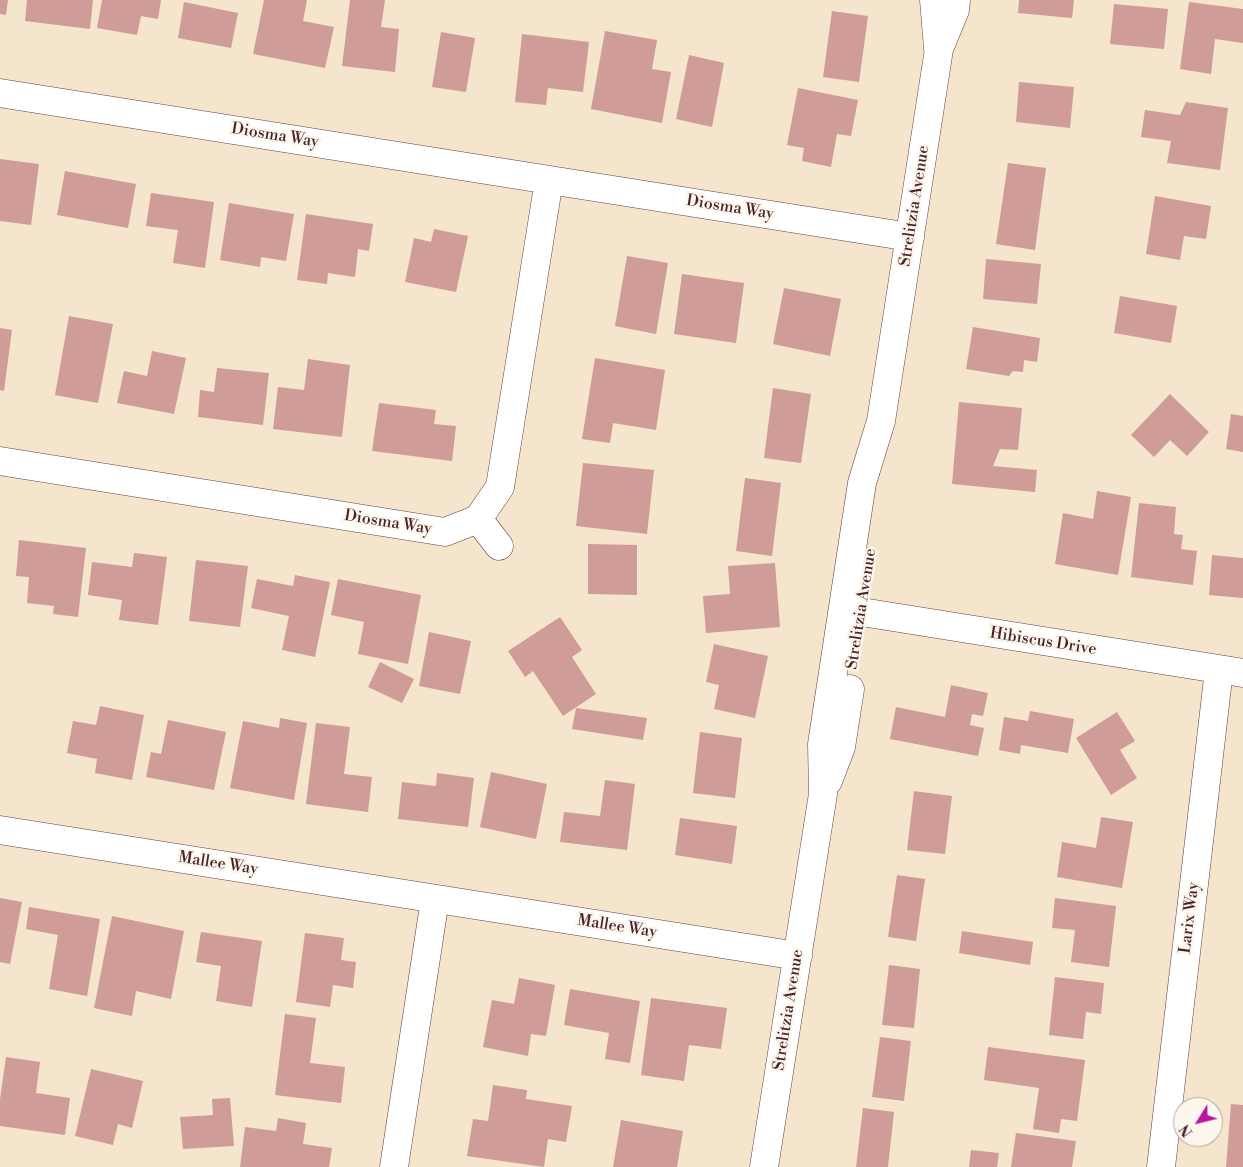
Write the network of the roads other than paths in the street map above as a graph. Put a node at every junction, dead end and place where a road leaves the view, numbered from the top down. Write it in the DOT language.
graph roads {
  1 [pos="934,0"];
  2 [pos="956,0"];
  3 [pos="939,49"];
  4 [pos="0,93"];
  5 [pos="549,180"];
  6 [pos="910,237"];
  7 [pos="0,461"];
  8 [pos="478,519"];
  9 [pos="499,546"];
  10 [pos="852,611"];
  11 [pos="1231,671"];
  12 [pos="0,830"];
  13 [pos="435,899"];
  14 [pos="798,956"];
  15 [pos="394,1167"];
  16 [pos="764,1167"];
  17 [pos="1161,1167"];
  1 -- 3 [label="street, Strelitzia Avenue"];
  2 -- 3 [label="street, Strelitzia Avenue"];
  3 -- 6 [label="street, Strelitzia Avenue"];
  4 -- 5 [label="street, Diosma Way"];
  5 -- 6 [label="street, Diosma Way"];
  5 -- 8 [label="street"];
  6 -- 10 [label="street, Strelitzia Avenue"];
  7 -- 8 [label="street, Diosma Way"];
  8 -- 9 [label="street"];
  10 -- 11 [label="street, Hibiscus Drive"];
  10 -- 14 [label="street, Strelitzia Avenue"];
  11 -- 17 [label="street, Larix Way"];
  12 -- 13 [label="street, Mallee Way"];
  13 -- 14 [label="street, Mallee Way"];
  13 -- 15 [label="street"];
  14 -- 16 [label="street, Strelitzia Avenue"];
}
